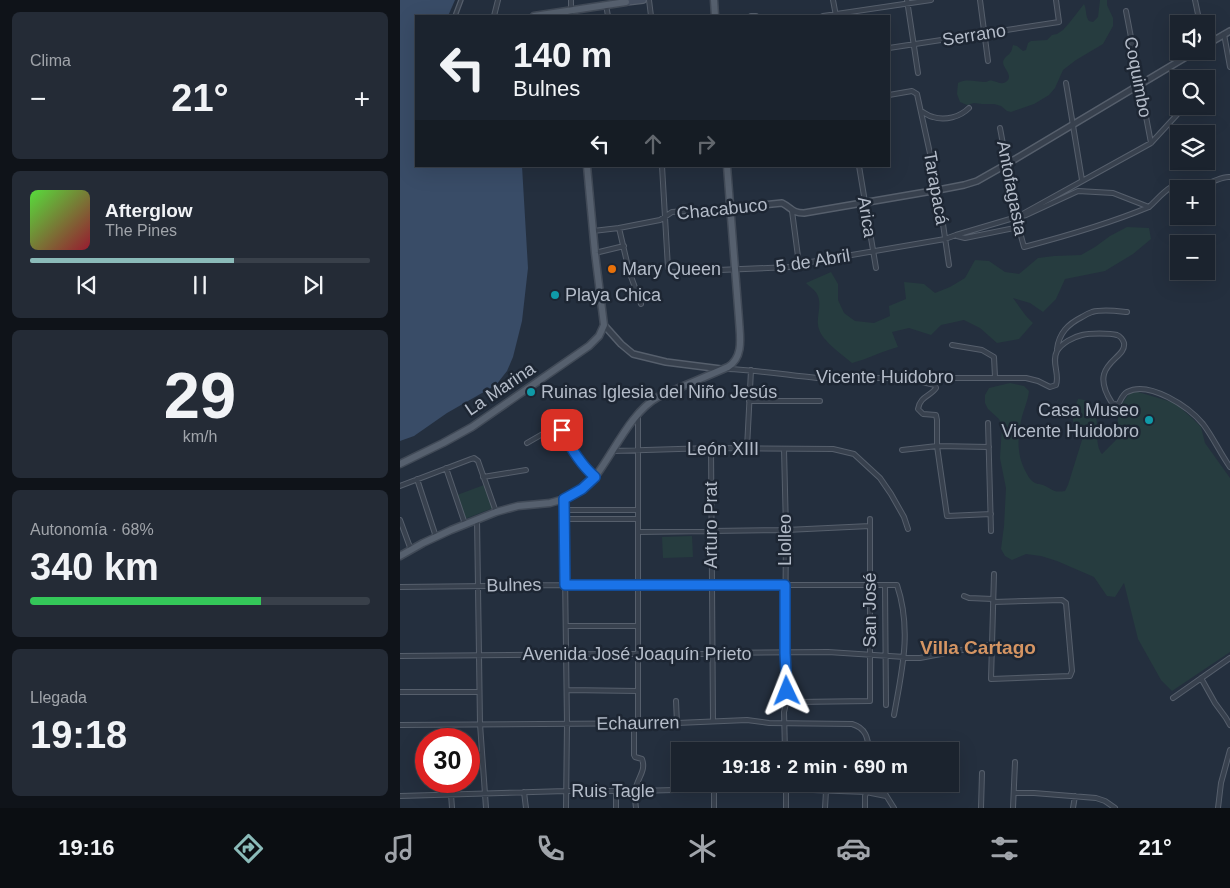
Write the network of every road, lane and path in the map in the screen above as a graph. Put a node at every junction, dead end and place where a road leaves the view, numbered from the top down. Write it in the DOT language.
graph roads {
  1 [pos="461,0"];
  2 [pos="498,0"];
  3 [pos="571,0"];
  4 [pos="643,0"];
  5 [pos="649,0"];
  6 [pos="714,0"];
  7 [pos="833,0"];
  8 [pos="931,0"];
  9 [pos="980,0"];
  10 [pos="1056,0"];
  11 [pos="1195,0"];
  12 [pos="626,1"];
  13 [pos="907,2"];
  14 [pos="606,5"];
  15 [pos="1126,11"];
  16 [pos="571,13"];
  17 [pos="455,15"];
  18 [pos="494,15"];
  19 [pos="547,15"];
  20 [pos="608,15"];
  21 [pos="651,15"];
  22 [pos="715,15"];
  23 [pos="835,15"];
  24 [pos="1198,15"];
  25 [pos="1230,31"];
  26 [pos="984,34"];
  27 [pos="1224,34"];
  28 [pos="1215,40"];
  29 [pos="914,44"];
  30 [pos="890,48"];
  31 [pos="988,60"];
  32 [pos="1181,60"];
  33 [pos="1230,67"];
  34 [pos="918,73"];
  35 [pos="1066,84"];
  36 [pos="1139,85"];
  37 [pos="890,95"];
  38 [pos="969,108"];
  39 [pos="921,111"];
  40 [pos="1177,115"];
  41 [pos="1073,125"];
  42 [pos="1000,128"];
  43 [pos="1151,143"];
  44 [pos="1007,164"];
  45 [pos="587,167"];
  46 [pos="662,167"];
  47 [pos="727,167"];
  48 [pos="859,167"];
  49 [pos="1230,177"];
  50 [pos="1082,180"];
  51 [pos="938,190"];
  52 [pos="865,202"];
  53 [pos="730,208"];
  54 [pos="1149,208"];
  55 [pos="792,211"];
  56 [pos="665,217"];
  57 [pos="1017,217"];
  58 [pos="1019,227"];
  59 [pos="620,228"];
  60 [pos="592,231"];
  61 [pos="956,235"];
  62 [pos="945,240"];
  63 [pos="624,246"];
  64 [pos="873,252"];
  65 [pos="594,253"];
  66 [pos="800,264"];
  67 [pos="949,265"];
  68 [pos="876,268"];
  69 [pos="735,270"];
  70 [pos="641,304"];
  71 [pos="1128,312"];
  72 [pos="604,325"];
  73 [pos="952,345"];
  74 [pos="1057,352"];
  75 [pos="721,369"];
  76 [pos="751,370"];
  77 [pos="995,377"];
  78 [pos="918,378"];
  79 [pos="820,400"];
  80 [pos="749,401"];
  81 [pos="638,414"];
  82 [pos="988,423"];
  83 [pos="527,443"];
  84 [pos="937,446"];
  85 [pos="989,447"];
  86 [pos="711,448"];
  87 [pos="747,448"];
  88 [pos="784,449"];
  89 [pos="637,450"];
  90 [pos="902,450"];
  91 [pos="612,451"];
  92 [pos="400,464"];
  93 [pos="1230,467"];
  94 [pos="446,468"];
  95 [pos="526,470"];
  96 [pos="483,477"];
  97 [pos="595,477"];
  98 [pos="417,479"];
  99 [pos="400,486"];
  100 [pos="564,499"];
  101 [pos="564,510"];
  102 [pos="637,510"];
  103 [pos="496,512"];
  104 [pos="992,514"];
  105 [pos="477,519"];
  106 [pos="564,519"];
  107 [pos="638,519"];
  108 [pos="870,519"];
  109 [pos="400,520"];
  110 [pos="465,524"];
  111 [pos="870,526"];
  112 [pos="908,529"];
  113 [pos="711,530"];
  114 [pos="786,530"];
  115 [pos="991,531"];
  116 [pos="638,532"];
  117 [pos="436,537"];
  118 [pos="411,550"];
  119 [pos="400,556"];
  120 [pos="994,574"];
  121 [pos="565,585"];
  122 [pos="638,585"];
  123 [pos="712,585"];
  124 [pos="785,585"];
  125 [pos="870,585"];
  126 [pos="885,585"];
  127 [pos="477,586"];
  128 [pos="400,587"];
  129 [pos="964,596"];
  130 [pos="993,600"];
  131 [pos="566,626"];
  132 [pos="638,626"];
  133 [pos="993,644"];
  134 [pos="785,653"];
  135 [pos="638,654"];
  136 [pos="712,654"];
  137 [pos="870,654"];
  138 [pos="566,655"];
  139 [pos="400,656"];
  140 [pos="479,656"];
  141 [pos="886,656"];
  142 [pos="905,658"];
  143 [pos="1230,658"];
  144 [pos="1201,678"];
  145 [pos="567,690"];
  146 [pos="638,691"];
  147 [pos="400,692"];
  148 [pos="479,692"];
  149 [pos="1173,698"];
  150 [pos="787,699"];
  151 [pos="676,701"];
  152 [pos="886,705"];
  153 [pos="894,715"];
  154 [pos="713,721"];
  155 [pos="636,723"];
  156 [pos="677,723"];
  157 [pos="784,723"];
  158 [pos="480,724"];
  159 [pos="567,724"];
  160 [pos="400,725"];
  161 [pos="1230,725"];
  162 [pos="785,742"];
  163 [pos="868,742"];
  164 [pos="1230,750"];
  165 [pos="1015,762"];
  166 [pos="1230,763"];
  167 [pos="1224,771"];
  168 [pos="982,773"];
  169 [pos="671,790"];
  170 [pos="566,791"];
  171 [pos="616,791"];
  172 [pos="635,791"];
  173 [pos="524,792"];
  174 [pos="714,792"];
  175 [pos="786,792"];
  176 [pos="826,792"];
  177 [pos="866,792"];
  178 [pos="884,792"];
  179 [pos="485,793"];
  180 [pos="1014,793"];
  181 [pos="451,794"];
  182 [pos="400,796"];
  183 [pos="886,796"];
  184 [pos="1075,796"];
  185 [pos="452,808"];
  186 [pos="486,808"];
  187 [pos="526,808"];
  188 [pos="566,808"];
  189 [pos="616,808"];
  190 [pos="636,808"];
  191 [pos="714,808"];
  192 [pos="786,808"];
  193 [pos="825,808"];
  194 [pos="865,808"];
  195 [pos="894,808"];
  196 [pos="981,808"];
  197 [pos="1013,808"];
  198 [pos="1073,808"];
  199 [pos="1115,808"];
  200 [pos="1218,808"];
  1 -- 17 [label="street"];
  2 -- 18 [label="street"];
  3 -- 16 [label="street"];
  4 -- 12 [label="main road"];
  5 -- 21 [label="street"];
  6 -- 22 [label="main road"];
  7 -- 23 [label="street"];
  8 -- 13 [label="street"];
  9 -- 26 [label="street"];
  10 -- 26 [label="street, Serrano"];
  11 -- 24 [label="street"];
  12 -- 14 [label="main road"];
  13 -- 23 [label="street"];
  13 -- 29 [label="street"];
  14 -- 16 [label="main road"];
  14 -- 20 [label="street"];
  15 -- 36 [label="street, Coquimbo"];
  16 -- 19 [label="main road"];
  25 -- 27 [label="street"];
  26 -- 29 [label="street, Serrano"];
  26 -- 31 [label="street"];
  27 -- 28 [label="street"];
  27 -- 33 [label="street"];
  29 -- 30 [label="street, Serrano"];
  29 -- 34 [label="street"];
  32 -- 36 [label="street, Chacabuco"];
  35 -- 41 [label="street"];
  36 -- 41 [label="street, Chacabuco"];
  36 -- 43 [label="street, Coquimbo"];
  37 -- 39 [label="street, Tarapacá"];
  38 -- 39 [label="street"];
  39 -- 51 [label="street, Tarapacá"];
  40 -- 43 [label="street, 5 de Abril"];
  41 -- 44 [label="street, Chacabuco"];
  41 -- 50 [label="street"];
  42 -- 44 [label="street, Antofagasta"];
  43 -- 50 [label="street, 5 de Abril"];
  44 -- 51 [label="street, Chacabuco"];
  44 -- 57 [label="street, Antofagasta"];
  45 -- 60 [label="main road"];
  46 -- 56 [label="street"];
  47 -- 53 [label="main road"];
  48 -- 52 [label="street, Arica"];
  49 -- 54 [label="street"];
  50 -- 57 [label="street, 5 de Abril"];
  51 -- 52 [label="street, Chacabuco"];
  51 -- 62 [label="street, Tarapacá"];
  52 -- 55 [label="street, Chacabuco"];
  52 -- 64 [label="street, Arica"];
  53 -- 55 [label="street, Chacabuco"];
  53 -- 56 [label="street, Chacabuco"];
  53 -- 69 [label="main road"];
  54 -- 57 [label="street"];
  54 -- 58 [label="street, Antofagasta"];
  55 -- 66 [label="street"];
  56 -- 59 [label="street, Chacabuco"];
  56 -- 69 [label="street, 5 de Abril"];
  57 -- 58 [label="street, Antofagasta"];
  57 -- 61 [label="street, 5 de Abril"];
  58 -- 61 [label="street, 5 de Abril"];
  59 -- 60 [label="street, Chacabuco"];
  59 -- 63 [label="street"];
  60 -- 65 [label="main road"];
  61 -- 62 [label="street, 5 de Abril"];
  62 -- 64 [label="street, 5 de Abril"];
  62 -- 67 [label="street, Tarapacá"];
  63 -- 65 [label="street"];
  63 -- 70 [label="street"];
  64 -- 66 [label="street, 5 de Abril"];
  64 -- 68 [label="street, Arica"];
  65 -- 72 [label="main road"];
  66 -- 69 [label="street, 5 de Abril"];
  69 -- 75 [label="main road"];
  71 -- 74 [label="street"];
  72 -- 75 [label="street, Vicente Huidobro"];
  72 -- 92 [label="main road, La Marina"];
  73 -- 77 [label="street"];
  74 -- 77 [label="street, Vicente Huidobro"];
  74 -- 93 [label="street"];
  75 -- 76 [label="street, Vicente Huidobro"];
  75 -- 81 [label="main road"];
  76 -- 78 [label="street, Vicente Huidobro"];
  76 -- 80 [label="street"];
  77 -- 78 [label="street, Vicente Huidobro"];
  78 -- 84 [label="street"];
  79 -- 80 [label="street"];
  80 -- 87 [label="street"];
  81 -- 89 [label="street"];
  81 -- 91 [label="main road"];
  82 -- 85 [label="street"];
  83 -- 97 [label="street"];
  84 -- 85 [label="street"];
  84 -- 90 [label="street"];
  84 -- 104 [label="street"];
  85 -- 104 [label="street"];
  86 -- 87 [label="street, León XIII"];
  86 -- 89 [label="street, León XIII"];
  86 -- 113 [label="street, Arturo Prat"];
  87 -- 88 [label="street, León XIII"];
  88 -- 112 [label="street, León XIII"];
  88 -- 114 [label="street, Llolleo"];
  89 -- 91 [label="street, León XIII"];
  89 -- 102 [label="street"];
  91 -- 97 [label="main road"];
  94 -- 96 [label="street"];
  94 -- 98 [label="street"];
  94 -- 110 [label="street"];
  95 -- 96 [label="street"];
  96 -- 103 [label="street"];
  97 -- 100 [label="main road"];
  98 -- 99 [label="street"];
  98 -- 117 [label="street"];
  100 -- 101 [label="street"];
  100 -- 103 [label="main road"];
  101 -- 102 [label="street"];
  101 -- 106 [label="street"];
  102 -- 107 [label="street"];
  103 -- 105 [label="main road"];
  104 -- 115 [label="street"];
  105 -- 110 [label="main road"];
  105 -- 127 [label="street"];
  106 -- 107 [label="street"];
  106 -- 121 [label="street"];
  107 -- 116 [label="street"];
  108 -- 111 [label="street, San José"];
  109 -- 118 [label="street"];
  110 -- 117 [label="main road"];
  111 -- 114 [label="street"];
  111 -- 125 [label="street, San José"];
  113 -- 114 [label="street"];
  113 -- 116 [label="street"];
  113 -- 123 [label="street, Arturo Prat"];
  114 -- 124 [label="street, Llolleo"];
  116 -- 122 [label="street"];
  117 -- 118 [label="main road"];
  118 -- 119 [label="main road"];
  120 -- 130 [label="street"];
  121 -- 122 [label="street, Bulnes"];
  121 -- 127 [label="street, Bulnes"];
  121 -- 131 [label="street"];
  122 -- 123 [label="street, Bulnes"];
  122 -- 132 [label="street"];
  123 -- 124 [label="street, Bulnes"];
  123 -- 136 [label="street, Arturo Prat"];
  124 -- 125 [label="street, Bulnes"];
  124 -- 134 [label="street, Llolleo"];
  125 -- 126 [label="street, Bulnes"];
  125 -- 137 [label="street, San José"];
  126 -- 141 [label="street"];
  126 -- 142 [label="street, Bulnes"];
  127 -- 128 [label="street, Bulnes"];
  127 -- 140 [label="street"];
  129 -- 130 [label="street"];
  130 -- 133 [label="street"];
  130 -- 133 [label="street"];
  131 -- 132 [label="street"];
  131 -- 138 [label="street"];
  132 -- 135 [label="street"];
  133 -- 142 [label="street, Avenida José Joaquín Prieto"];
  134 -- 136 [label="street, Avenida José Joaquín Prieto"];
  134 -- 137 [label="street, Avenida José Joaquín Prieto"];
  134 -- 150 [label="street, Llolleo"];
  135 -- 136 [label="street, Avenida José Joaquín Prieto"];
  135 -- 138 [label="street, Avenida José Joaquín Prieto"];
  135 -- 146 [label="street"];
  136 -- 154 [label="street, Arturo Prat"];
  137 -- 141 [label="street, Avenida José Joaquín Prieto"];
  137 -- 150 [label="street, San José"];
  138 -- 140 [label="street, Avenida José Joaquín Prieto"];
  138 -- 145 [label="street"];
  139 -- 140 [label="street, Avenida José Joaquín Prieto"];
  140 -- 148 [label="street"];
  141 -- 142 [label="street, Avenida José Joaquín Prieto"];
  141 -- 152 [label="street"];
  142 -- 153 [label="street"];
  143 -- 144 [label="street"];
  144 -- 149 [label="street"];
  144 -- 161 [label="street"];
  145 -- 146 [label="street"];
  145 -- 159 [label="street"];
  146 -- 155 [label="street"];
  147 -- 148 [label="street"];
  148 -- 158 [label="street"];
  150 -- 157 [label="street, Llolleo"];
  151 -- 156 [label="street"];
  154 -- 156 [label="street, Echaurren"];
  154 -- 157 [label="street, Echaurren"];
  155 -- 156 [label="street, Echaurren"];
  155 -- 159 [label="street, Echaurren"];
  155 -- 172 [label="street"];
  157 -- 162 [label="street, Llolleo"];
  157 -- 163 [label="street, Echaurren"];
  158 -- 159 [label="street, Echaurren"];
  158 -- 160 [label="street, Echaurren"];
  158 -- 179 [label="street"];
  159 -- 170 [label="street"];
  164 -- 167 [label="street"];
  165 -- 180 [label="street"];
  166 -- 167 [label="street"];
  167 -- 200 [label="street"];
  168 -- 196 [label="street"];
  169 -- 172 [label="street, Ruis Tagle"];
  170 -- 171 [label="street, Ruis Tagle"];
  170 -- 173 [label="street, Ruis Tagle"];
  170 -- 188 [label="street"];
  171 -- 172 [label="street, Ruis Tagle"];
  171 -- 189 [label="street"];
  172 -- 190 [label="street"];
  173 -- 179 [label="street, Ruis Tagle"];
  173 -- 187 [label="street"];
  174 -- 191 [label="street"];
  175 -- 192 [label="street"];
  176 -- 193 [label="street"];
  177 -- 183 [label="street, Ruis Tagle"];
  177 -- 194 [label="street"];
  178 -- 183 [label="street"];
  179 -- 181 [label="street, Ruis Tagle"];
  179 -- 186 [label="street"];
  180 -- 184 [label="street"];
  180 -- 197 [label="street"];
  181 -- 182 [label="street, Ruis Tagle"];
  181 -- 185 [label="street"];
  183 -- 195 [label="street"];
  184 -- 198 [label="street"];
  184 -- 199 [label="street"];
}
